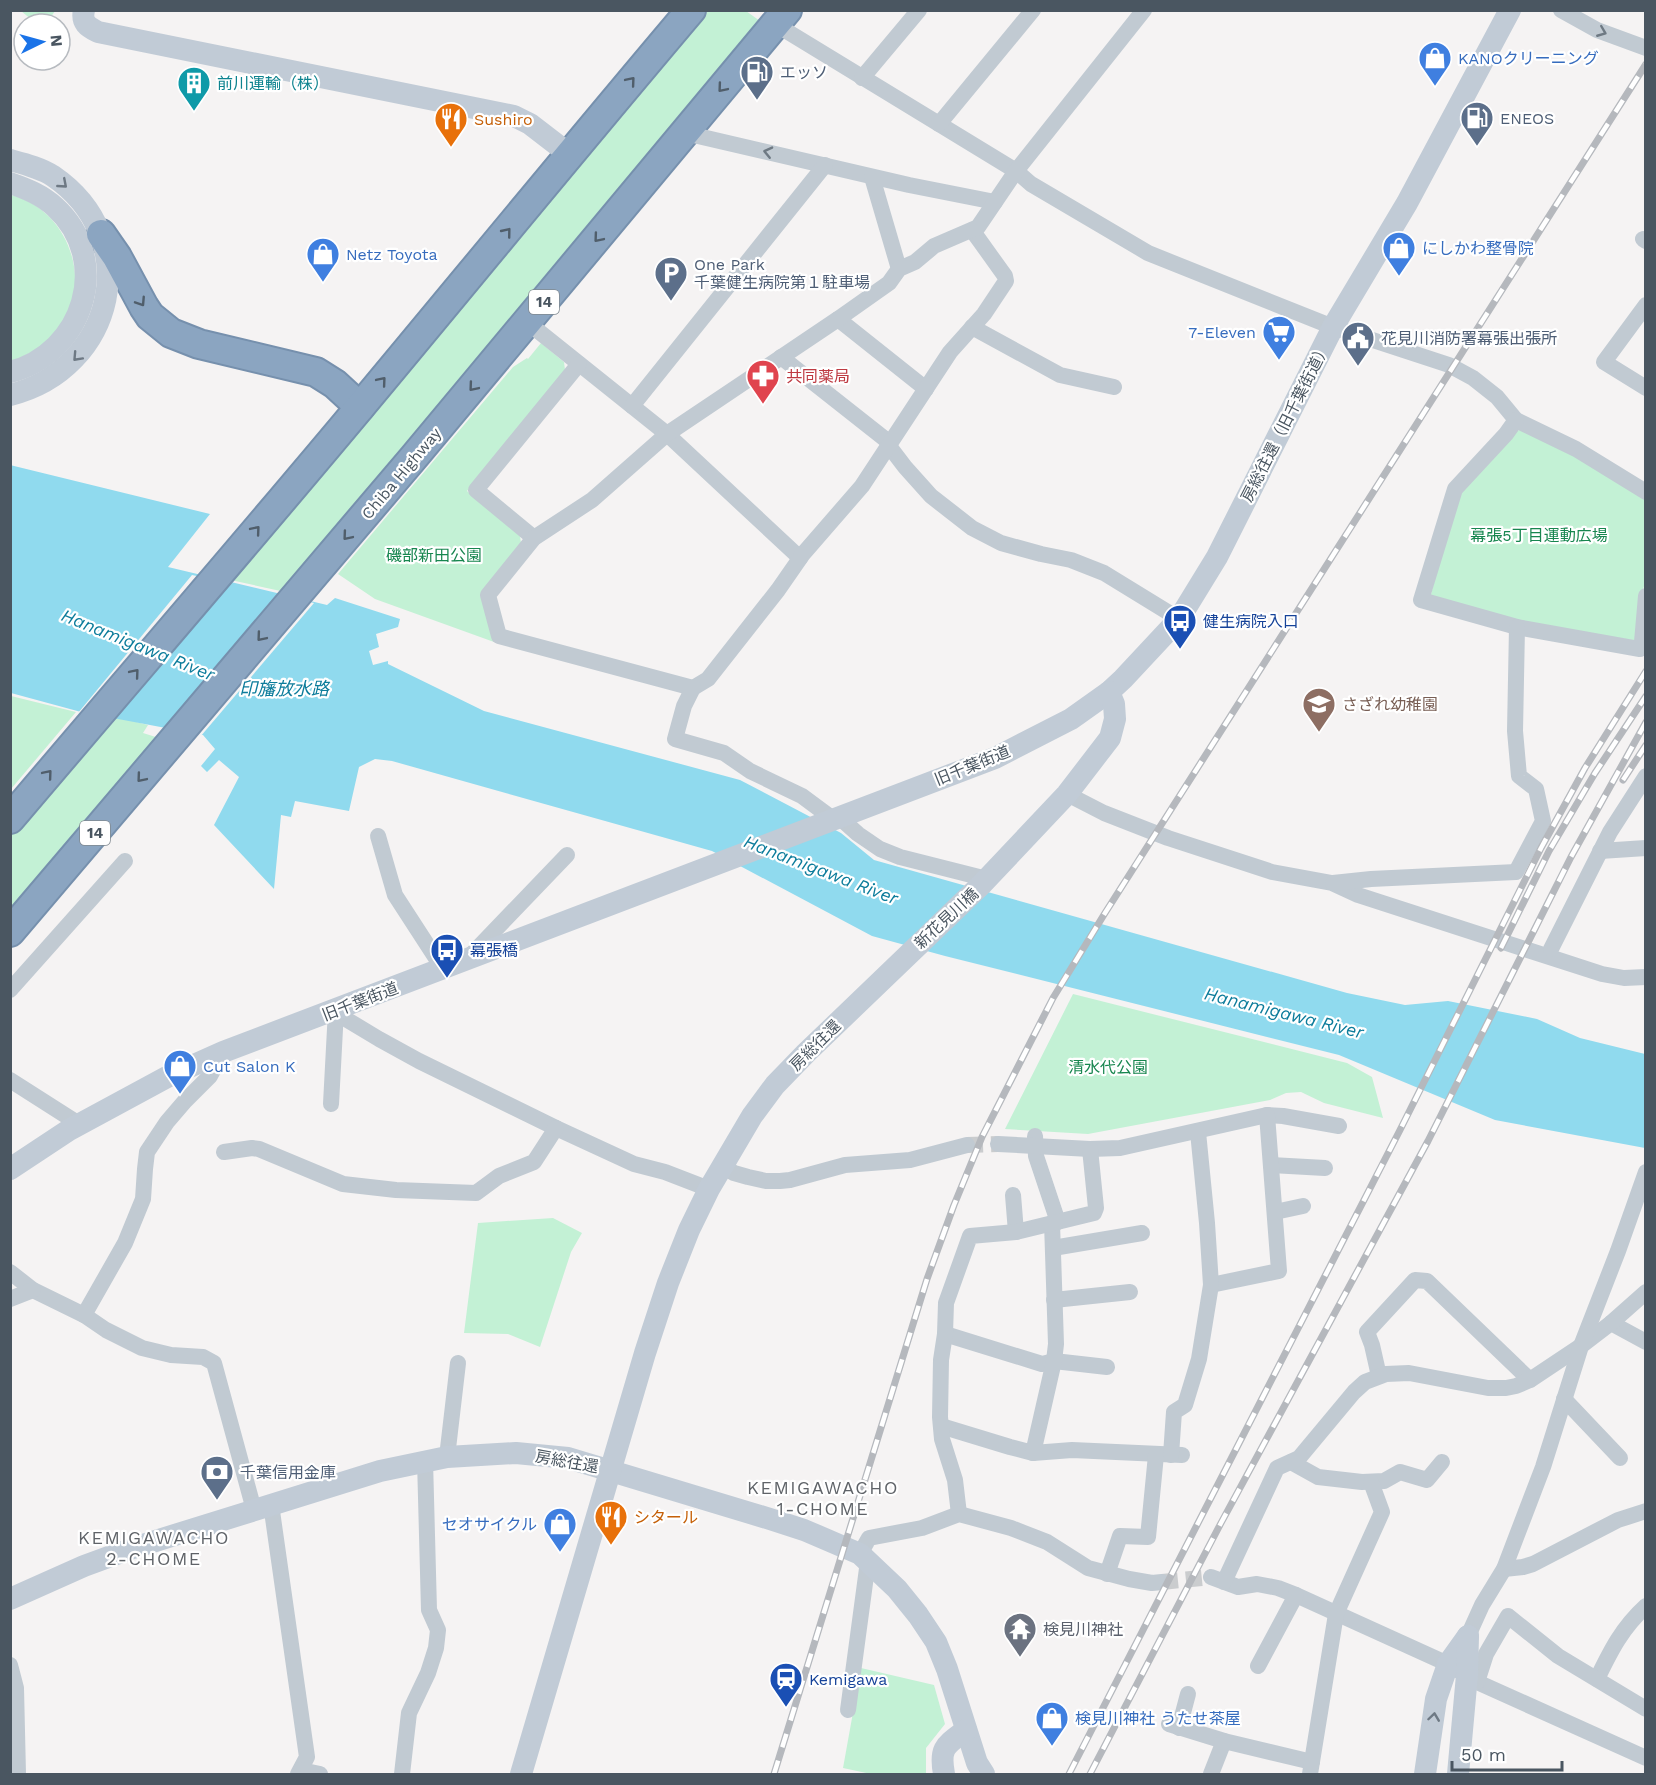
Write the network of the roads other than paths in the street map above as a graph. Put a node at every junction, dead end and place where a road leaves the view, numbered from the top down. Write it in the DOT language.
graph roads {
  1 [pos="84,10"];
  2 [pos="691,10"];
  3 [pos="919,10"];
  4 [pos="1033,10"];
  5 [pos="1510,10"];
  6 [pos="1561,10"];
  7 [pos="1135,13"];
  8 [pos="773,15"];
  9 [pos="1646,48"];
  10 [pos="862,78"];
  11 [pos="939,124"];
  12 [pos="685,133"];
  13 [pos="569,154"];
  14 [pos="10,160"];
  15 [pos="825,165"];
  16 [pos="1016,171"];
  17 [pos="872,177"];
  18 [pos="10,183"];
  19 [pos="995,202"];
  20 [pos="972,230"];
  21 [pos="100,234"];
  22 [pos="898,269"];
  23 [pos="1646,305"];
  24 [pos="838,319"];
  25 [pos="527,322"];
  26 [pos="972,327"];
  27 [pos="1333,327"];
  28 [pos="781,357"];
  29 [pos="579,364"];
  30 [pos="10,372"];
  31 [pos="1114,387"];
  32 [pos="1646,388"];
  33 [pos="926,389"];
  34 [pos="10,395"];
  35 [pos="632,406"];
  36 [pos="360,407"];
  37 [pos="1516,420"];
  38 [pos="667,434"];
  39 [pos="889,444"];
  40 [pos="1646,492"];
  41 [pos="534,538"];
  42 [pos="800,558"];
  43 [pos="1646,596"];
  44 [pos="1179,620"];
  45 [pos="1517,627"];
  46 [pos="693,688"];
  47 [pos="1109,692"];
  48 [pos="1646,776"];
  49 [pos="1068,794"];
  50 [pos="10,819"];
  51 [pos="833,820"];
  52 [pos="378,836"];
  53 [pos="1646,848"];
  54 [pos="1600,851"];
  55 [pos="567,855"];
  56 [pos="125,861"];
  57 [pos="985,881"];
  58 [pos="1332,883"];
  59 [pos="10,932"];
  60 [pos="1551,949"];
  61 [pos="909,953"];
  62 [pos="467,960"];
  63 [pos="443,969"];
  64 [pos="1646,977"];
  65 [pos="10,990"];
  66 [pos="336,1010"];
  67 [pos="223,1052"];
  68 [pos="10,1080"];
  69 [pos="331,1104"];
  70 [pos="1267,1115"];
  71 [pos="79,1124"];
  72 [pos="1339,1126"];
  73 [pos="556,1128"];
  74 [pos="1198,1132"];
  75 [pos="1036,1141"];
  76 [pos="998,1144"];
  77 [pos="967,1145"];
  78 [pos="1090,1149"];
  79 [pos="224,1152"];
  80 [pos="1271,1165"];
  81 [pos="723,1166"];
  82 [pos="1325,1168"];
  83 [pos="10,1169"];
  84 [pos="1646,1172"];
  85 [pos="709,1189"];
  86 [pos="1013,1195"];
  87 [pos="1303,1206"];
  88 [pos="1275,1212"];
  89 [pos="1055,1222"];
  90 [pos="1016,1232"];
  91 [pos="1143,1233"];
  92 [pos="1053,1248"];
  93 [pos="10,1272"];
  94 [pos="1211,1285"];
  95 [pos="33,1290"];
  96 [pos="1130,1292"];
  97 [pos="1646,1292"];
  98 [pos="10,1299"];
  99 [pos="1054,1300"];
  100 [pos="84,1315"];
  101 [pos="1611,1323"];
  102 [pos="945,1334"];
  103 [pos="1646,1342"];
  104 [pos="1581,1346"];
  105 [pos="1054,1360"];
  106 [pos="458,1363"];
  107 [pos="1107,1367"];
  108 [pos="1379,1376"];
  109 [pos="1530,1380"];
  110 [pos="1564,1399"];
  111 [pos="941,1426"];
  112 [pos="1033,1453"];
  113 [pos="1170,1455"];
  114 [pos="1620,1458"];
  115 [pos="436,1459"];
  116 [pos="1291,1462"];
  117 [pos="1442,1462"];
  118 [pos="612,1470"];
  119 [pos="1371,1482"];
  120 [pos="263,1507"];
  121 [pos="1646,1511"];
  122 [pos="959,1514"];
  123 [pos="864,1558"];
  124 [pos="1504,1569"];
  125 [pos="1107,1574"];
  126 [pos="1162,1582"];
  127 [pos="1296,1595"];
  128 [pos="10,1599"];
  129 [pos="1646,1606"];
  130 [pos="1336,1614"];
  131 [pos="1468,1636"];
  132 [pos="10,1665"];
  133 [pos="1258,1666"];
  134 [pos="1464,1674"];
  135 [pos="1598,1679"];
  136 [pos="1188,1694"];
  137 [pos="1646,1709"];
  138 [pos="848,1710"];
  139 [pos="966,1730"];
  140 [pos="1224,1741"];
  141 [pos="1646,1758"];
  142 [pos="1311,1768"];
  143 [pos="300,1772"];
  144 [pos="18,1774"];
  145 [pos="320,1774"];
  146 [pos="402,1774"];
  147 [pos="521,1774"];
  148 [pos="944,1774"];
  149 [pos="984,1774"];
  150 [pos="1211,1774"];
  151 [pos="1425,1774"];
  152 [pos="1458,1774"];
  1 -- 13 [label="street"];
  13 -- 2 [label="highway, one-way"];
  3 -- 10 [label="street"];
  4 -- 11 [label="street"];
  5 -- 27 [label="street, 房総往還（旧千葉街道）"];
  6 -- 9 [label="street, one-way"];
  7 -- 16 [label="street"];
  8 -- 10 [label="street"];
  8 -- 12 [label="highway, Chiba Highway / 14, one-way"];
  10 -- 11 [label="street"];
  11 -- 16 [label="street"];
  15 -- 12 [label="street, one-way"];
  12 -- 25 [label="highway, Chiba Highway / 14, one-way"];
  36 -- 13 [label="highway, one-way"];
  14 -- 21 [label="street, one-way"];
  15 -- 17 [label="street"];
  15 -- 35 [label="street"];
  16 -- 19 [label="street"];
  16 -- 27 [label="street"];
  17 -- 19 [label="street"];
  17 -- 22 [label="street"];
  18 -- 30 [label="street"];
  19 -- 20 [label="street"];
  20 -- 22 [label="street"];
  20 -- 26 [label="street"];
  21 -- 34 [label="street, one-way"];
  21 -- 36 [label="highway, one-way"];
  22 -- 24 [label="street"];
  23 -- 32 [label="street"];
  24 -- 28 [label="street"];
  24 -- 33 [label="street"];
  25 -- 29 [label="street"];
  25 -- 59 [label="highway, Chiba Highway / 14, one-way"];
  26 -- 31 [label="street"];
  26 -- 33 [label="street"];
  27 -- 37 [label="street"];
  27 -- 44 [label="street, 房総往還（旧千葉街道）"];
  28 -- 38 [label="street"];
  28 -- 39 [label="street"];
  29 -- 35 [label="street"];
  29 -- 41 [label="street"];
  33 -- 39 [label="street"];
  35 -- 38 [label="street"];
  50 -- 36 [label="highway, one-way"];
  37 -- 40 [label="street"];
  37 -- 45 [label="street"];
  38 -- 41 [label="street"];
  38 -- 42 [label="street"];
  39 -- 42 [label="street"];
  39 -- 44 [label="street"];
  41 -- 46 [label="street"];
  42 -- 46 [label="street"];
  43 -- 45 [label="street"];
  44 -- 47 [label="street, 房総往還（旧千葉街道）"];
  45 -- 58 [label="street"];
  46 -- 51 [label="street"];
  47 -- 49 [label="street"];
  47 -- 51 [label="street, 旧千葉街道"];
  48 -- 54 [label="street"];
  49 -- 57 [label="street"];
  49 -- 58 [label="street"];
  51 -- 57 [label="street"];
  51 -- 62 [label="street, 旧千葉街道"];
  52 -- 63 [label="street"];
  53 -- 54 [label="street"];
  54 -- 60 [label="street"];
  55 -- 62 [label="street"];
  56 -- 65 [label="street"];
  57 -- 61 [label="street, 新花見川橋"];
  58 -- 64 [label="street"];
  61 -- 81 [label="street, 房総往還"];
  62 -- 63 [label="street, 旧千葉街道"];
  63 -- 66 [label="street, 旧千葉街道"];
  66 -- 67 [label="street, 旧千葉街道"];
  66 -- 69 [label="street"];
  66 -- 73 [label="street"];
  67 -- 71 [label="street, 旧千葉街道"];
  67 -- 100 [label="street"];
  68 -- 71 [label="street"];
  70 -- 72 [label="street"];
  70 -- 74 [label="street"];
  70 -- 80 [label="street"];
  71 -- 83 [label="street, 旧千葉街道"];
  73 -- 79 [label="street"];
  73 -- 85 [label="street"];
  74 -- 78 [label="street"];
  74 -- 94 [label="street"];
  75 -- 76 [label="street"];
  75 -- 78 [label="street"];
  75 -- 89 [label="street"];
  77 -- 81 [label="street"];
  78 -- 89 [label="street"];
  80 -- 82 [label="street"];
  80 -- 88 [label="street"];
  81 -- 85 [label="street, 房総往還"];
  84 -- 104 [label="street"];
  85 -- 118 [label="street, 房総往還"];
  86 -- 90 [label="street"];
  87 -- 88 [label="street"];
  88 -- 94 [label="street"];
  89 -- 90 [label="street"];
  89 -- 92 [label="street"];
  90 -- 102 [label="street"];
  91 -- 92 [label="street"];
  92 -- 99 [label="street"];
  93 -- 95 [label="street"];
  94 -- 113 [label="street"];
  95 -- 98 [label="street"];
  95 -- 100 [label="street"];
  96 -- 99 [label="street"];
  97 -- 101 [label="street"];
  99 -- 105 [label="street"];
  100 -- 120 [label="street"];
  101 -- 103 [label="street"];
  101 -- 104 [label="street"];
  102 -- 105 [label="street"];
  102 -- 111 [label="street"];
  104 -- 109 [label="street"];
  104 -- 110 [label="street"];
  105 -- 107 [label="street"];
  105 -- 112 [label="street"];
  106 -- 115 [label="street"];
  108 -- 109 [label="street"];
  108 -- 109 [label="street"];
  108 -- 116 [label="street"];
  110 -- 114 [label="street"];
  110 -- 124 [label="street"];
  111 -- 112 [label="street"];
  111 -- 122 [label="street"];
  112 -- 113 [label="street"];
  113 -- 125 [label="street"];
  115 -- 118 [label="street, 房総往還"];
  115 -- 120 [label="street, 房総往還"];
  115 -- 146 [label="street"];
  116 -- 119 [label="street"];
  116 -- 127 [label="street"];
  117 -- 119 [label="street"];
  118 -- 123 [label="street"];
  118 -- 147 [label="street"];
  119 -- 130 [label="street"];
  120 -- 128 [label="street, 房総往還"];
  120 -- 143 [label="street"];
  121 -- 124 [label="street"];
  122 -- 123 [label="street"];
  122 -- 125 [label="street"];
  123 -- 138 [label="street"];
  123 -- 139 [label="street"];
  124 -- 131 [label="street"];
  125 -- 126 [label="street"];
  127 -- 130 [label="street"];
  127 -- 133 [label="street"];
  129 -- 135 [label="street"];
  130 -- 134 [label="street"];
  130 -- 142 [label="street"];
  131 -- 134 [label="street"];
  132 -- 144 [label="street"];
  134 -- 135 [label="street"];
  134 -- 141 [label="street"];
  151 -- 134 [label="street, one-way"];
  134 -- 152 [label="street"];
  135 -- 137 [label="street"];
  136 -- 140 [label="street"];
  139 -- 148 [label="street"];
  139 -- 149 [label="street"];
  140 -- 142 [label="street"];
  140 -- 150 [label="street"];
  143 -- 145 [label="street"];
}
